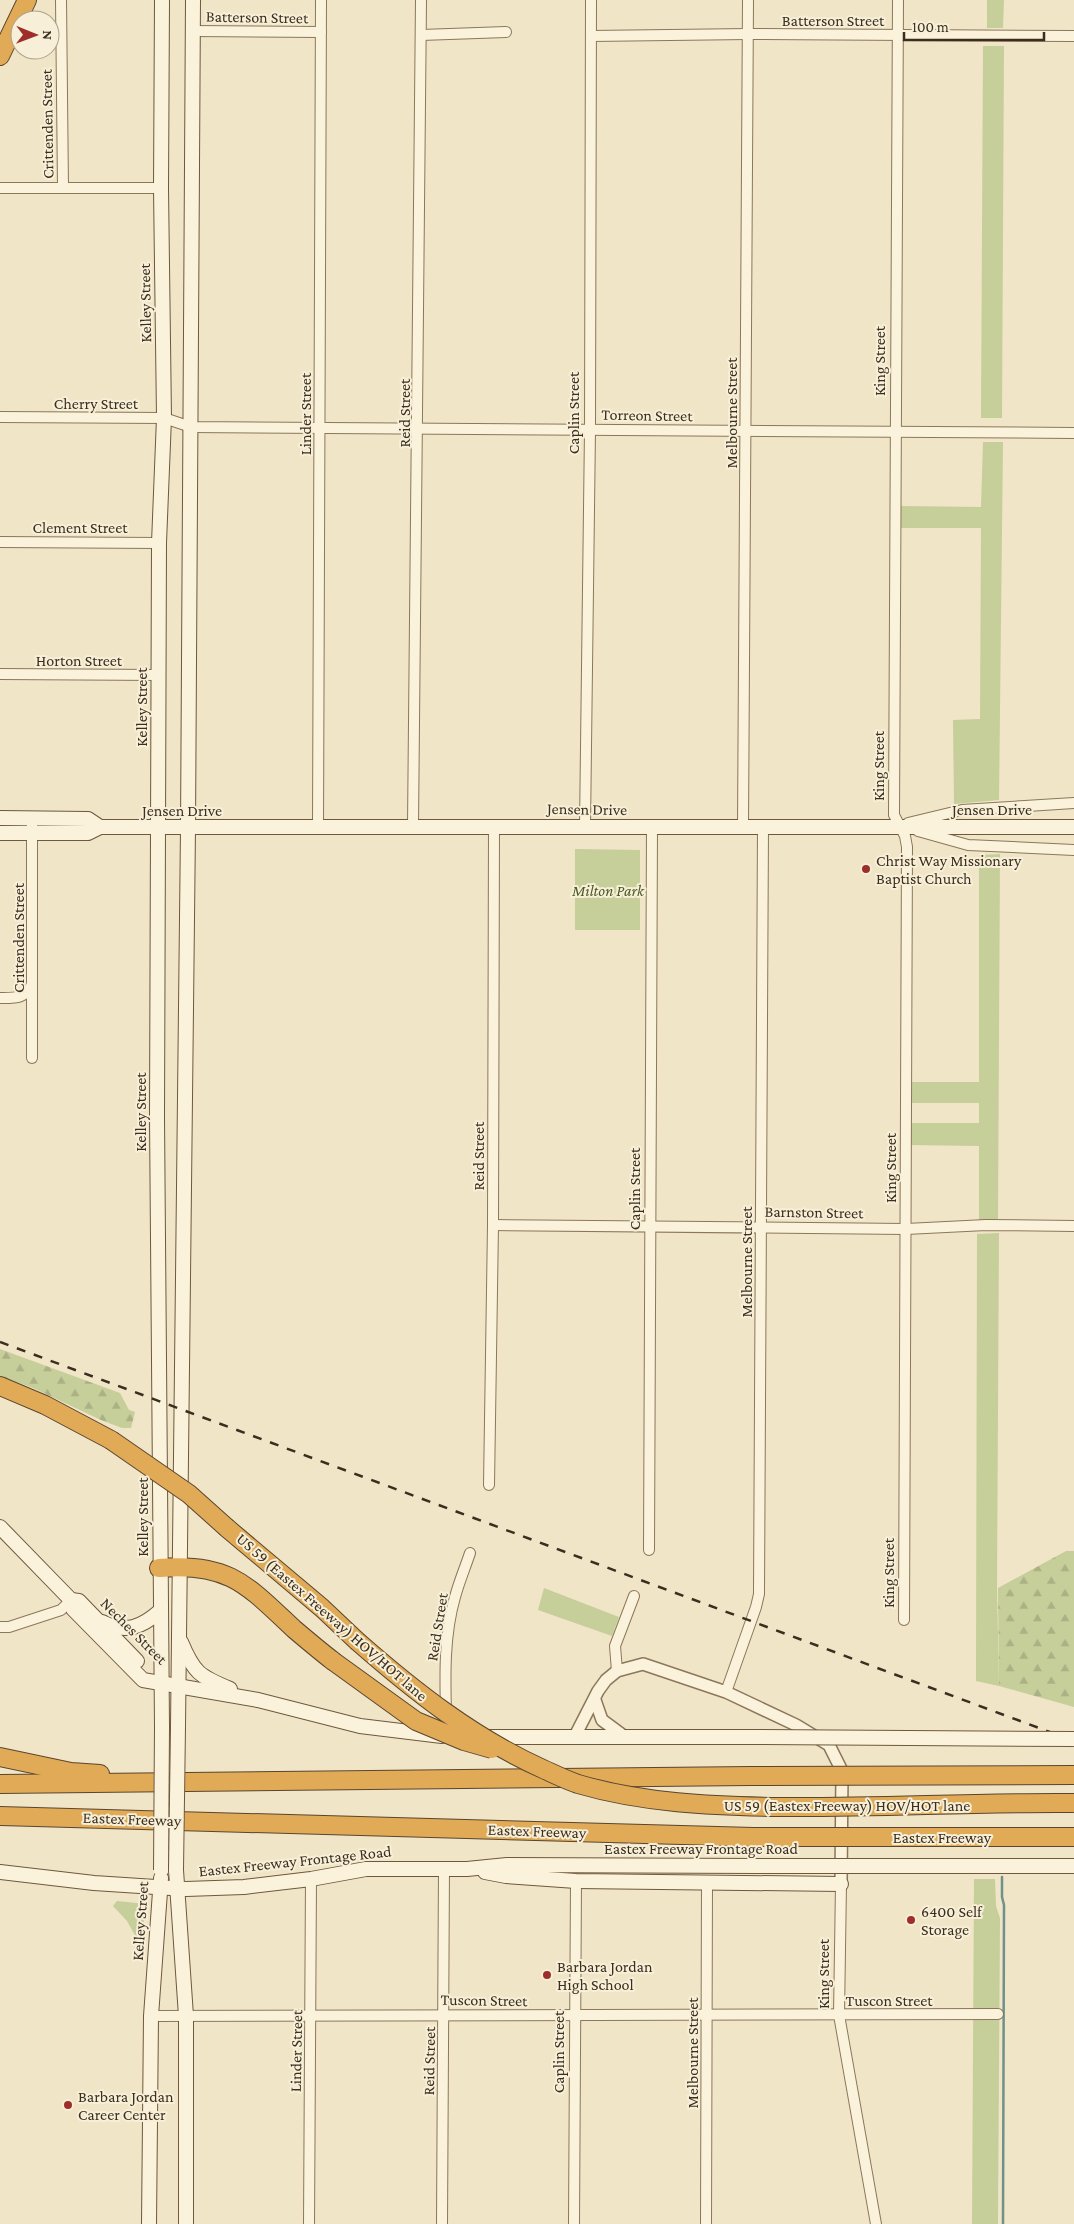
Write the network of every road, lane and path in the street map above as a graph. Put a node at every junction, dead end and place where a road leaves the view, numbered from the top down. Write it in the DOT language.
graph roads {
  1 [pos="27,0"];
  2 [pos="61,0"];
  3 [pos="162,0"];
  4 [pos="193,0"];
  5 [pos="321,0"];
  6 [pos="421,0"];
  7 [pos="591,0"];
  8 [pos="748,0"];
  9 [pos="898,0"];
  10 [pos="193,31"];
  11 [pos="321,32"];
  12 [pos="506,32"];
  13 [pos="748,34"];
  14 [pos="421,35"];
  15 [pos="897,35"];
  16 [pos="591,36"];
  17 [pos="1074,36"];
  18 [pos="0,56"];
  19 [pos="0,188"];
  20 [pos="63,188"];
  21 [pos="161,188"];
  22 [pos="0,417"];
  23 [pos="164,418"];
  24 [pos="191,427"];
  25 [pos="320,429"];
  26 [pos="418,429"];
  27 [pos="590,430"];
  28 [pos="746,432"];
  29 [pos="895,432"];
  30 [pos="1074,433"];
  31 [pos="0,542"];
  32 [pos="159,543"];
  33 [pos="0,674"];
  34 [pos="158,675"];
  35 [pos="1074,804"];
  36 [pos="0,818"];
  37 [pos="32,818"];
  38 [pos="900,825"];
  39 [pos="413,826"];
  40 [pos="494,826"];
  41 [pos="585,826"];
  42 [pos="100,827"];
  43 [pos="158,827"];
  44 [pos="743,827"];
  45 [pos="764,827"];
  46 [pos="1074,827"];
  47 [pos="188,828"];
  48 [pos="318,828"];
  49 [pos="652,828"];
  50 [pos="0,833"];
  51 [pos="32,833"];
  52 [pos="1074,850"];
  53 [pos="33,982"];
  54 [pos="0,998"];
  55 [pos="32,1058"];
  56 [pos="493,1225"];
  57 [pos="649,1226"];
  58 [pos="1074,1226"];
  59 [pos="761,1227"];
  60 [pos="906,1228"];
  61 [pos="0,1386"];
  62 [pos="489,1485"];
  63 [pos="0,1526"];
  64 [pos="648,1550"];
  65 [pos="470,1553"];
  66 [pos="180,1566"];
  67 [pos="159,1568"];
  68 [pos="634,1596"];
  69 [pos="71,1600"];
  70 [pos="160,1611"];
  71 [pos="904,1620"];
  72 [pos="100,1621"];
  73 [pos="0,1627"];
  74 [pos="180,1638"];
  75 [pos="617,1671"];
  76 [pos="163,1684"];
  77 [pos="179,1686"];
  78 [pos="726,1692"];
  79 [pos="258,1700"];
  80 [pos="595,1700"];
  81 [pos="446,1736"];
  82 [pos="575,1736"];
  83 [pos="625,1736"];
  84 [pos="1074,1739"];
  85 [pos="514,1756"];
  86 [pos="0,1757"];
  87 [pos="1074,1775"];
  88 [pos="208,1782"];
  89 [pos="0,1784"];
  90 [pos="1074,1803"];
  91 [pos="0,1816"];
  92 [pos="67,1817"];
  93 [pos="0,1825"];
  94 [pos="1074,1837"];
  95 [pos="1074,1866"];
  96 [pos="444,1868"];
  97 [pos="467,1869"];
  98 [pos="0,1872"];
  99 [pos="311,1879"];
  100 [pos="576,1881"];
  101 [pos="707,1883"];
  102 [pos="840,1884"];
  103 [pos="160,1886"];
  104 [pos="179,1888"];
  105 [pos="444,2014"];
  106 [pos="708,2014"];
  107 [pos="998,2014"];
  108 [pos="311,2015"];
  109 [pos="839,2015"];
  110 [pos="151,2016"];
  111 [pos="186,2016"];
  112 [pos="575,2016"];
  113 [pos="149,2224"];
  114 [pos="186,2224"];
  115 [pos="309,2224"];
  116 [pos="442,2224"];
  117 [pos="574,2224"];
  118 [pos="706,2224"];
  119 [pos="876,2224"];
  1 -- 18 [label="highway"];
  2 -- 20 [label="street, Crittenden Street"];
  3 -- 21 [label="main road, Kelley Street"];
  4 -- 10 [label="main road"];
  5 -- 11 [label="street, Linder Street"];
  6 -- 14 [label="street, Reid Street"];
  7 -- 16 [label="street, Caplin Street"];
  8 -- 13 [label="street, Melbourne Street"];
  9 -- 15 [label="street, King Street"];
  10 -- 11 [label="street, Batterson Street"];
  10 -- 24 [label="main road"];
  11 -- 25 [label="street, Linder Street"];
  12 -- 14 [label="street"];
  13 -- 15 [label="street, Batterson Street"];
  13 -- 16 [label="street, Batterson Street"];
  13 -- 28 [label="street, Melbourne Street"];
  14 -- 26 [label="street, Reid Street"];
  15 -- 17 [label="street, Batterson Street"];
  15 -- 29 [label="street, King Street"];
  16 -- 27 [label="street, Caplin Street"];
  19 -- 20 [label="street"];
  20 -- 21 [label="street"];
  21 -- 23 [label="main road, Kelley Street"];
  22 -- 23 [label="street, Cherry Street"];
  23 -- 24 [label="street, Cherry Street"];
  23 -- 32 [label="main road, Kelley Street"];
  24 -- 25 [label="street, Torreon Street"];
  24 -- 47 [label="main road"];
  25 -- 26 [label="street, Torreon Street"];
  25 -- 48 [label="street, Linder Street"];
  26 -- 27 [label="street, Torreon Street"];
  26 -- 39 [label="street, Reid Street"];
  27 -- 28 [label="street, Torreon Street"];
  27 -- 41 [label="street, Caplin Street"];
  28 -- 29 [label="street, Torreon Street"];
  28 -- 44 [label="street, Melbourne Street"];
  29 -- 30 [label="street, Torreon Street"];
  29 -- 38 [label="street, King Street"];
  31 -- 32 [label="street, Clement Street"];
  32 -- 34 [label="main road, Kelley Street"];
  33 -- 34 [label="street, Horton Street"];
  34 -- 43 [label="main road, Kelley Street"];
  35 -- 38 [label="street"];
  36 -- 37 [label="main road, Jensen Drive"];
  37 -- 42 [label="main road, Jensen Drive"];
  37 -- 51 [label="street, Crittenden Street"];
  38 -- 45 [label="main road, Jensen Drive"];
  38 -- 46 [label="main road, Jensen Drive"];
  38 -- 52 [label="street"];
  38 -- 60 [label="street, King Street"];
  39 -- 40 [label="main road, Jensen Drive"];
  39 -- 48 [label="main road, Jensen Drive"];
  40 -- 41 [label="main road, Jensen Drive"];
  40 -- 56 [label="street, Reid Street"];
  41 -- 49 [label="main road, Jensen Drive"];
  42 -- 43 [label="main road, Jensen Drive"];
  42 -- 51 [label="main road, Jensen Drive"];
  43 -- 47 [label="main road, Jensen Drive"];
  43 -- 67 [label="main road, Kelley Street"];
  44 -- 45 [label="main road, Jensen Drive"];
  44 -- 49 [label="main road, Jensen Drive"];
  45 -- 59 [label="street, Melbourne Street"];
  47 -- 48 [label="main road, Jensen Drive"];
  47 -- 66 [label="main road"];
  49 -- 57 [label="street, Caplin Street"];
  50 -- 51 [label="main road, Jensen Drive"];
  51 -- 53 [label="street, Crittenden Street"];
  53 -- 54 [label="street"];
  53 -- 55 [label="street, Crittenden Street"];
  56 -- 57 [label="street, Barnston Street"];
  56 -- 62 [label="street, Reid Street"];
  57 -- 59 [label="street, Barnston Street"];
  57 -- 64 [label="street, Caplin Street"];
  58 -- 60 [label="street, Barnston Street"];
  59 -- 60 [label="street, Barnston Street"];
  59 -- 78 [label="street, Melbourne Street"];
  60 -- 71 [label="street, King Street"];
  61 -- 85 [label="highway, US 59 (Eastex Freeway) HOV/HOT lane, bridge"];
  63 -- 69 [label="main road, Neches Street"];
  65 -- 81 [label="street, Reid Street"];
  66 -- 67 [label="highway"];
  66 -- 74 [label="main road"];
  66 -- 85 [label="highway, bridge"];
  67 -- 70 [label="main road, Kelley Street"];
  68 -- 75 [label="street"];
  69 -- 72 [label="main road, Neches Street"];
  69 -- 73 [label="street"];
  69 -- 76 [label="main road, Neches Street"];
  70 -- 72 [label="main road"];
  70 -- 76 [label="main road, Kelley Street"];
  72 -- 76 [label="main road, Neches Street"];
  74 -- 77 [label="main road"];
  74 -- 79 [label="main road"];
  75 -- 78 [label="street, King Street"];
  75 -- 80 [label="street"];
  76 -- 77 [label="main road"];
  76 -- 103 [label="main road, Kelley Street, bridge"];
  77 -- 79 [label="main road"];
  77 -- 104 [label="main road, bridge"];
  78 -- 102 [label="street, King Street"];
  79 -- 81 [label="main road"];
  80 -- 82 [label="street"];
  80 -- 83 [label="street"];
  81 -- 82 [label="main road"];
  82 -- 83 [label="main road"];
  83 -- 84 [label="main road, bridge"];
  85 -- 90 [label="highway, US 59 (Eastex Freeway) HOV/HOT lane, bridge"];
  86 -- 88 [label="highway"];
  87 -- 88 [label="highway, Eastex Freeway, bridge"];
  88 -- 89 [label="highway, Eastex Freeway"];
  91 -- 92 [label="highway, Eastex Freeway"];
  92 -- 93 [label="highway"];
  92 -- 94 [label="highway, Eastex Freeway, bridge"];
  95 -- 97 [label="main road, Eastex Freeway Frontage Road, bridge"];
  96 -- 97 [label="main road, Eastex Freeway Frontage Road"];
  96 -- 99 [label="main road, Eastex Freeway Frontage Road"];
  96 -- 105 [label="street, Reid Street"];
  97 -- 100 [label="main road"];
  98 -- 103 [label="main road, Eastex Freeway Frontage Road"];
  99 -- 104 [label="main road, Eastex Freeway Frontage Road"];
  99 -- 108 [label="street, Linder Street"];
  100 -- 101 [label="main road"];
  100 -- 112 [label="street, Caplin Street"];
  101 -- 102 [label="main road"];
  101 -- 106 [label="street, Melbourne Street"];
  102 -- 109 [label="street, King Street"];
  103 -- 104 [label="main road, Eastex Freeway Frontage Road"];
  103 -- 110 [label="main road, Kelley Street"];
  104 -- 111 [label="main road"];
  105 -- 108 [label="street, Tuscon Street"];
  105 -- 112 [label="street, Tuscon Street"];
  105 -- 116 [label="street, Reid Street"];
  106 -- 109 [label="street, Tuscon Street"];
  106 -- 112 [label="street, Tuscon Street"];
  106 -- 118 [label="street, Melbourne Street"];
  107 -- 109 [label="street, Tuscon Street"];
  108 -- 111 [label="street, Tuscon Street"];
  108 -- 115 [label="street, Linder Street"];
  109 -- 119 [label="street, King Street"];
  110 -- 111 [label="street, Tuscon Street"];
  110 -- 113 [label="main road, Kelley Street"];
  111 -- 114 [label="main road"];
  112 -- 117 [label="street, Caplin Street"];
}
